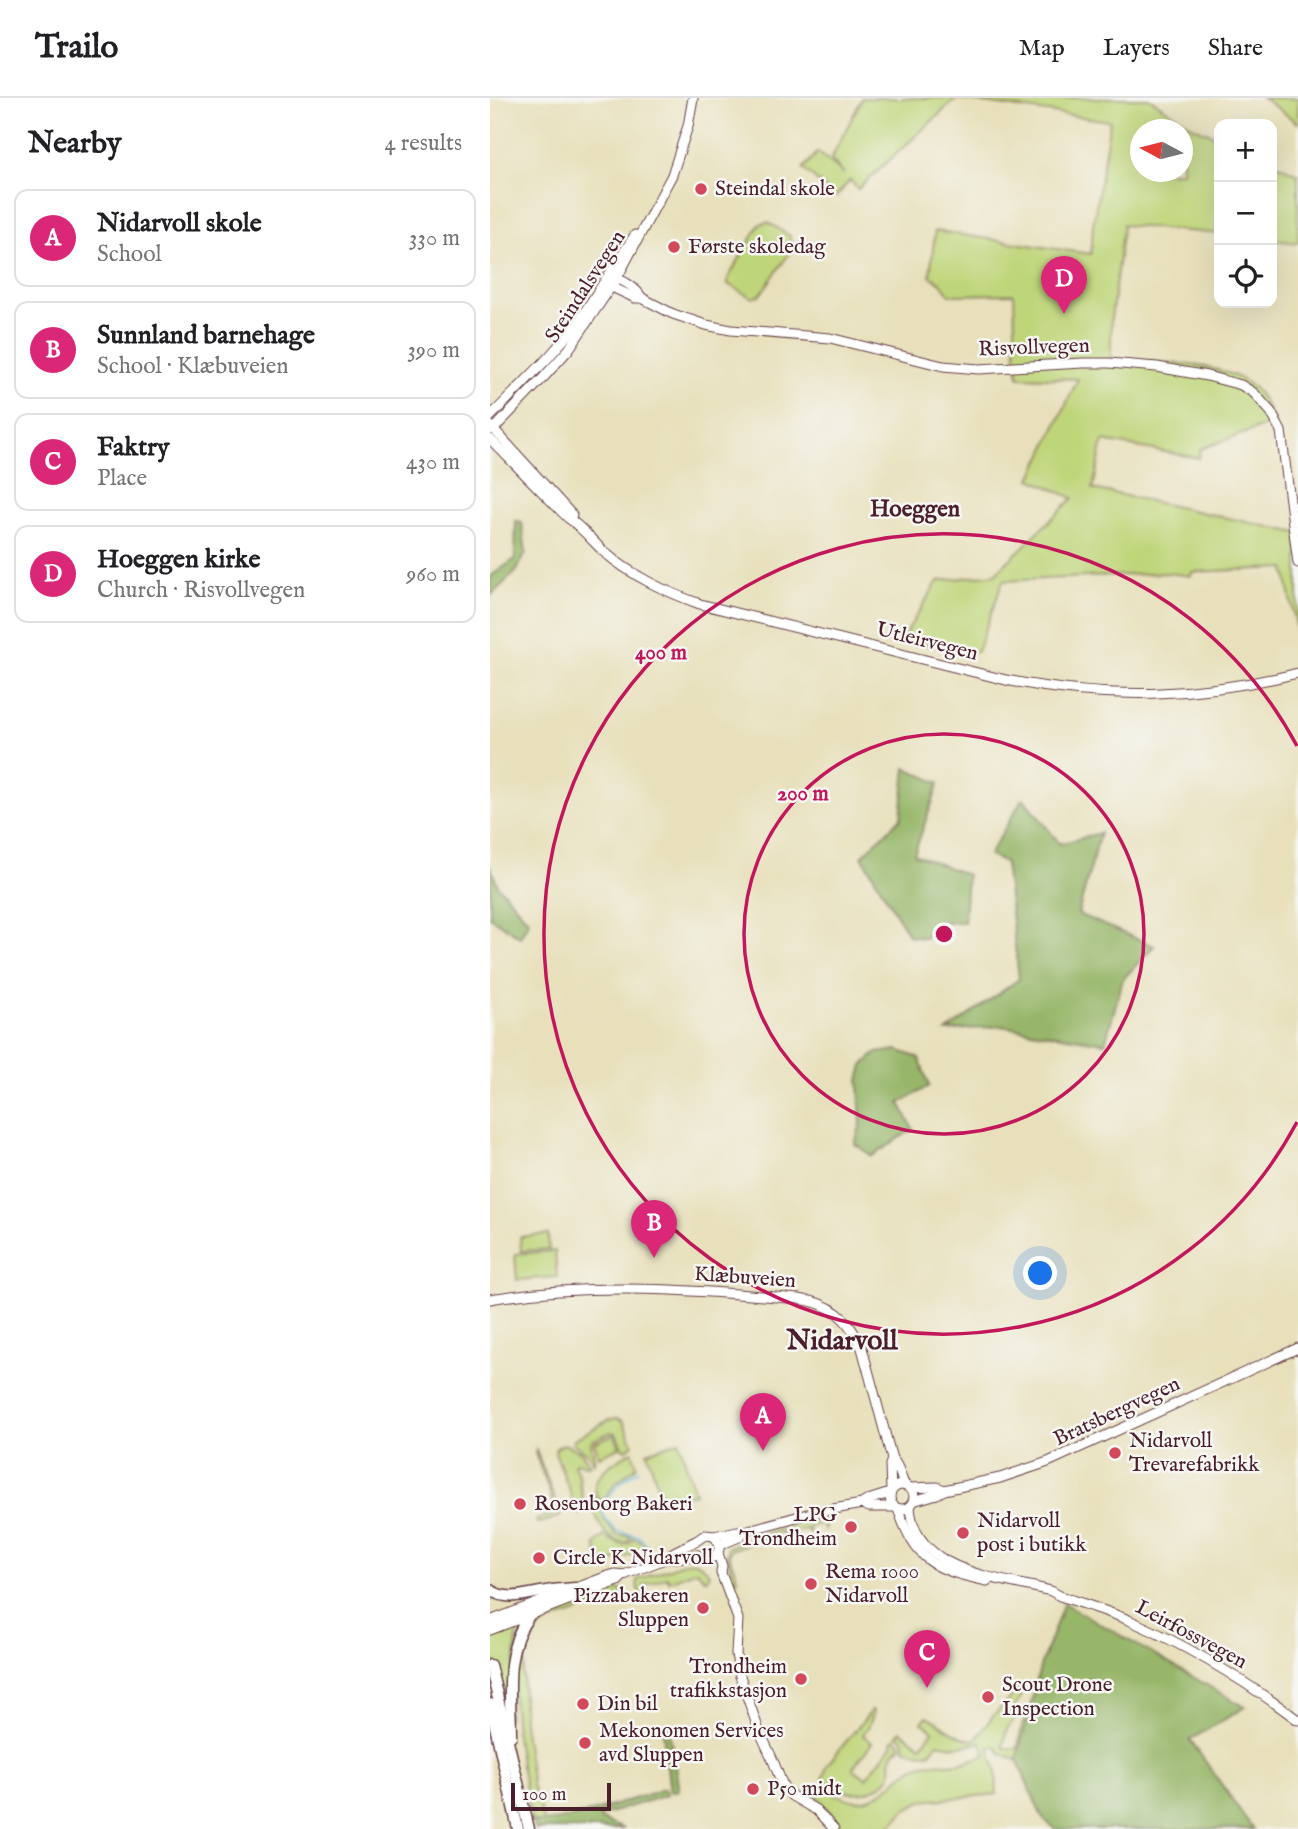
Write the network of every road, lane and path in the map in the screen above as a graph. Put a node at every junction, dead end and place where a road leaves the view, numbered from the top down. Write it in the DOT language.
graph roads {
  1 [pos="693,98"];
  2 [pos="612,281"];
  3 [pos="490,417"];
  4 [pos="491,428"];
  5 [pos="490,439"];
  6 [pos="576,523"];
  7 [pos="1298,563"];
  8 [pos="1298,673"];
  9 [pos="490,1298"];
  10 [pos="1298,1348"];
  11 [pos="892,1459"];
  12 [pos="907,1487"];
  13 [pos="944,1490"];
  14 [pos="891,1492"];
  15 [pos="912,1503"];
  16 [pos="862,1504"];
  17 [pos="896,1508"];
  18 [pos="696,1541"];
  19 [pos="717,1545"];
  20 [pos="698,1555"];
  21 [pos="670,1557"];
  22 [pos="709,1559"];
  23 [pos="721,1573"];
  24 [pos="624,1574"];
  25 [pos="576,1588"];
  26 [pos="491,1591"];
  27 [pos="1060,1596"];
  28 [pos="528,1616"];
  29 [pos="490,1622"];
  30 [pos="490,1630"];
  31 [pos="490,1665"];
  32 [pos="490,1704"];
  33 [pos="1298,1720"];
  34 [pos="493,1725"];
  35 [pos="511,1756"];
  36 [pos="518,1829"];
  37 [pos="529,1829"];
  38 [pos="834,1829"];
  1 -- 2 [label="street, Steindalsvegen"];
  2 -- 3 [label="street, Steindalsvegen"];
  2 -- 4 [label="street, Steindalsvegen"];
  2 -- 7 [label="street, Risvollvegen"];
  4 -- 6 [label="street, Utleirvegen"];
  5 -- 6 [label="street, Utleirvegen"];
  6 -- 8 [label="street, Utleirvegen"];
  9 -- 11 [label="street, Klæbuveien"];
  10 -- 13 [label="street, Bratsbergvegen"];
  11 -- 12 [label="street, Klæbuveien"];
  11 -- 14 [label="street, Klæbuveien"];
  12 -- 13 [label="street, Bratsbergvegen"];
  12 -- 14 [label="street"];
  12 -- 15 [label="street"];
  13 -- 15 [label="street, Bratsbergvegen"];
  14 -- 16 [label="street"];
  14 -- 17 [label="street"];
  15 -- 17 [label="street"];
  15 -- 27 [label="street, Leirfossvegen"];
  16 -- 17 [label="street"];
  16 -- 19 [label="street"];
  17 -- 27 [label="street, Leirfossvegen"];
  18 -- 19 [label="street"];
  18 -- 20 [label="street"];
  18 -- 21 [label="street"];
  19 -- 22 [label="street"];
  19 -- 23 [label="street"];
  20 -- 21 [label="street"];
  20 -- 22 [label="street"];
  21 -- 24 [label="street"];
  22 -- 23 [label="street"];
  23 -- 38 [label="street"];
  24 -- 25 [label="street"];
  24 -- 28 [label="street"];
  25 -- 26 [label="highway"];
  25 -- 29 [label="street"];
  27 -- 33 [label="street, Leirfossvegen"];
  28 -- 30 [label="street"];
  28 -- 35 [label="highway"];
  31 -- 35 [label="highway"];
  32 -- 34 [label="highway"];
  34 -- 36 [label="highway"];
  35 -- 37 [label="highway"];
}
